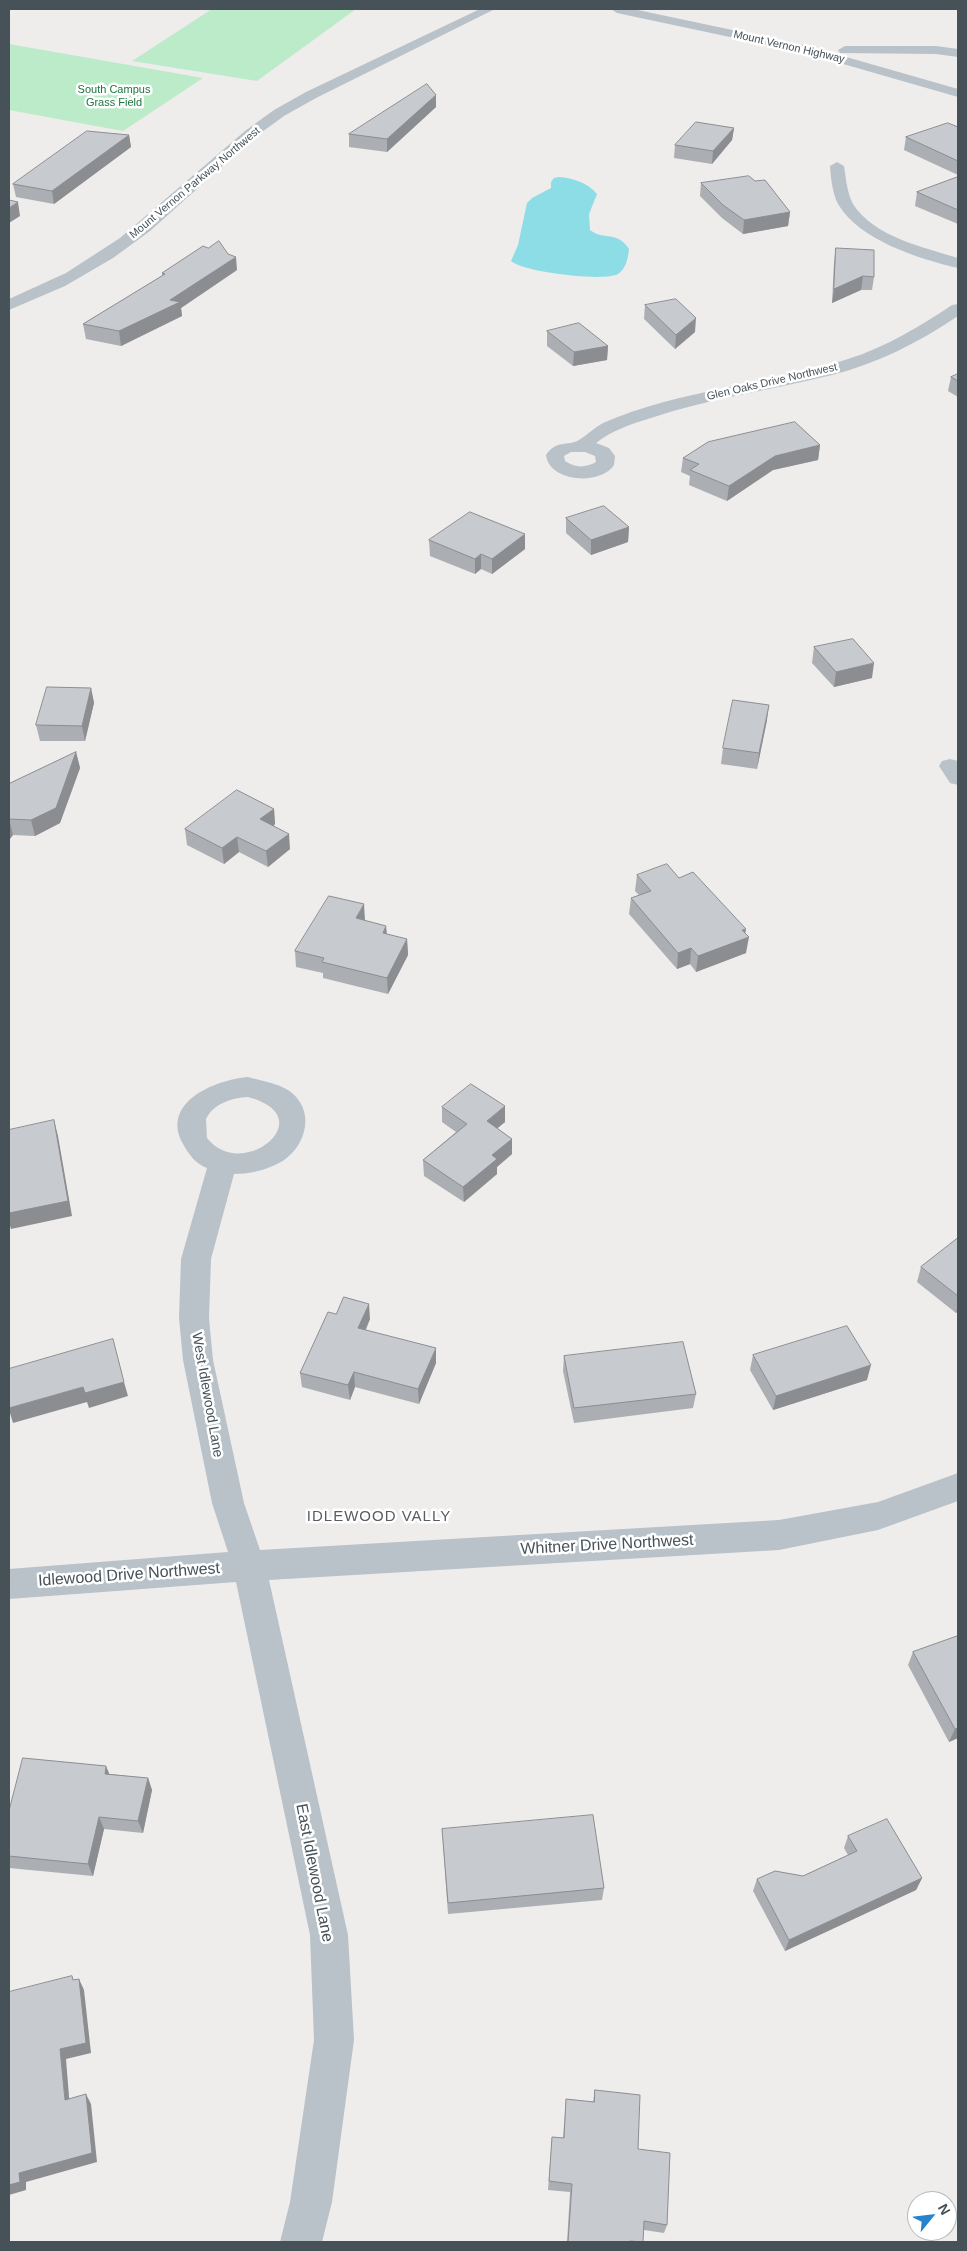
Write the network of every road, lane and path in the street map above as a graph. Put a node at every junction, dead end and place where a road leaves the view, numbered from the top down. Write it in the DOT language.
graph roads {
  1 [pos="489,9"];
  2 [pos="617,9"];
  3 [pos="808,50"];
  4 [pos="953,53"];
  5 [pos="894,74"];
  6 [pos="958,93"];
  7 [pos="837,166"];
  8 [pos="958,264"];
  9 [pos="9,305"];
  10 [pos="958,309"];
  11 [pos="587,446"];
  12 [pos="223,1162"];
  13 [pos="958,1487"];
  14 [pos="249,1566"];
  15 [pos="9,1584"];
  16 [pos="301,2242"];
  1 -- 9 [label="street, Mount Vernon Parkway Northwest"];
  2 -- 3 [label="street, Mount Vernon Highway"];
  3 -- 4 [label="street"];
  3 -- 5 [label="street, Mount Vernon Highway"];
  4 -- 5 [label="street"];
  5 -- 6 [label="street, Mount Vernon Highway"];
  7 -- 8 [label="street"];
  10 -- 11 [label="street, Glen Oaks Drive Northwest"];
  12 -- 14 [label="street, West Idlewood Lane"];
  13 -- 14 [label="street, Whitner Drive Northwest"];
  14 -- 15 [label="street, Idlewood Drive Northwest"];
  14 -- 16 [label="street, East Idlewood Lane"];
}
